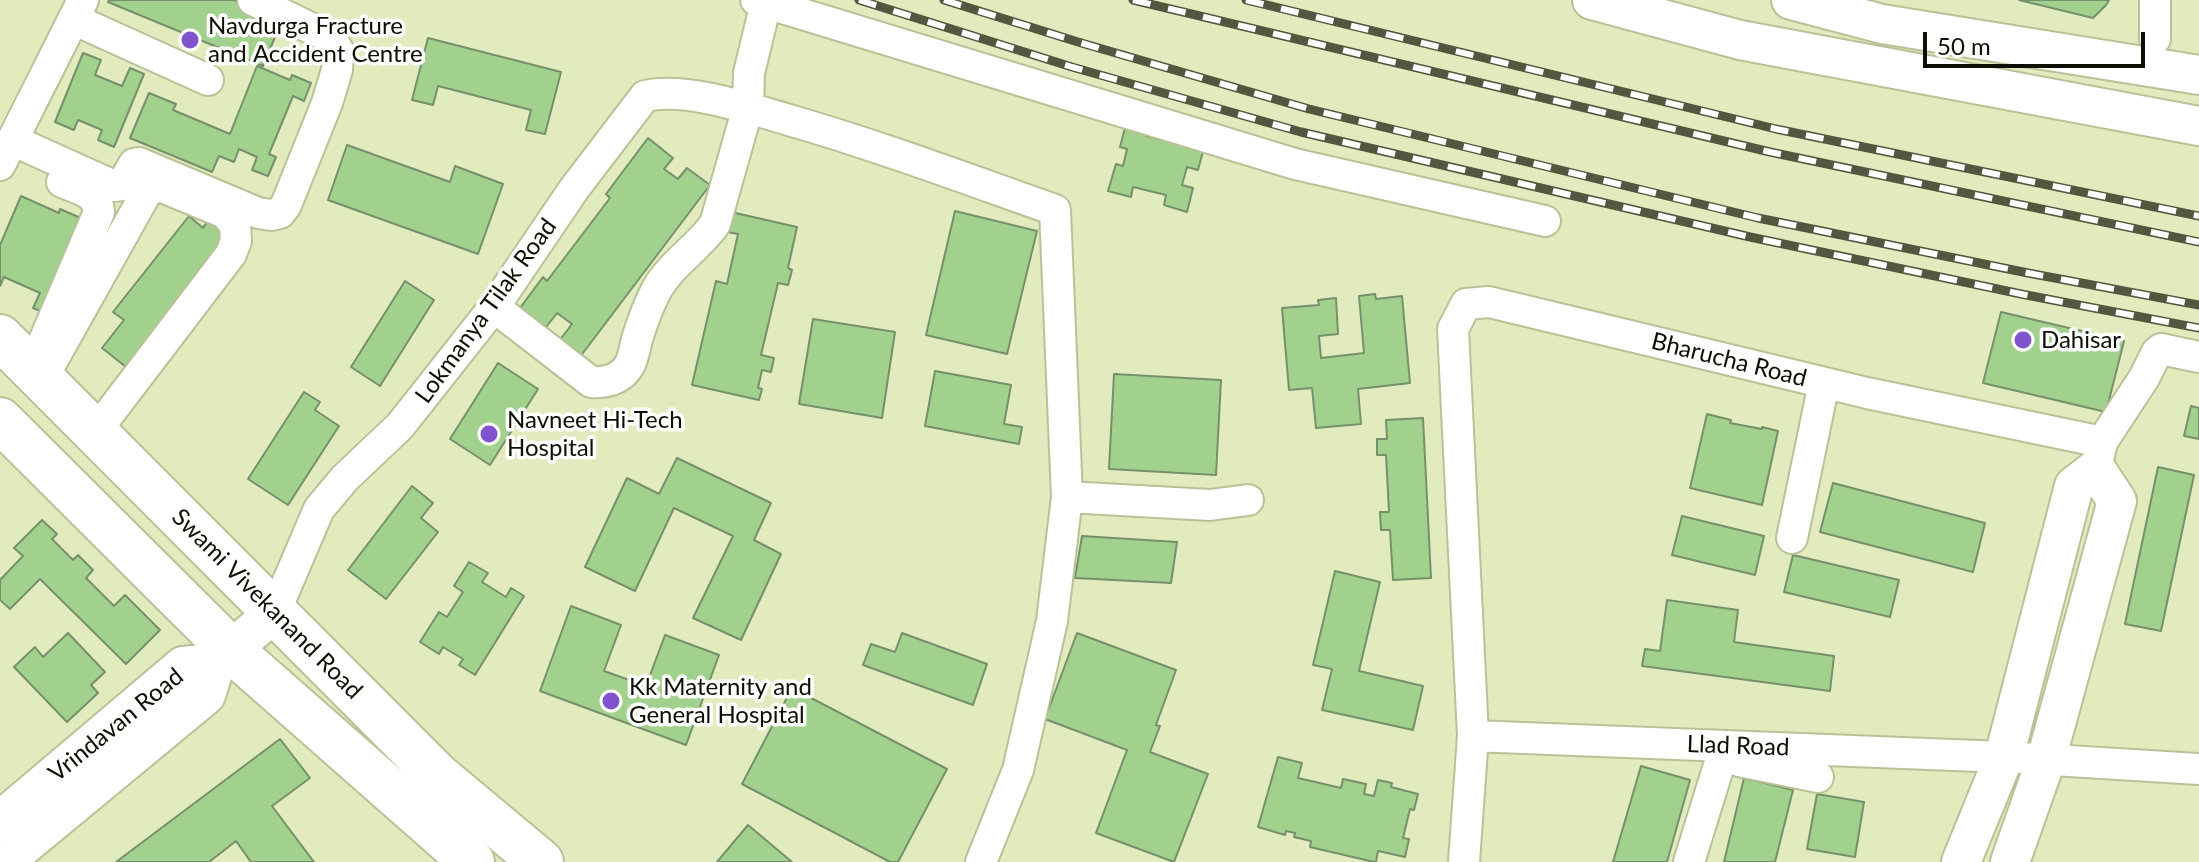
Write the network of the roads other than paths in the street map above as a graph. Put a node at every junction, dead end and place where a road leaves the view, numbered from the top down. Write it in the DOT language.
graph roads {
  1 [pos="253,0"];
  2 [pos="1791,0"];
  3 [pos="2155,0"];
  4 [pos="761,1"];
  5 [pos="1608,2"];
  6 [pos="1835,5"];
  7 [pos="78,10"];
  8 [pos="2155,39"];
  9 [pos="2199,75"];
  10 [pos="208,80"];
  11 [pos="748,107"];
  12 [pos="2199,126"];
  13 [pos="5,154"];
  14 [pos="1545,221"];
  15 [pos="494,307"];
  16 [pos="0,337"];
  17 [pos="2199,357"];
  18 [pos="37,374"];
  19 [pos="1824,383"];
  20 [pos="0,420"];
  21 [pos="96,431"];
  22 [pos="2099,455"];
  23 [pos="1067,497"];
  24 [pos="1248,500"];
  25 [pos="1792,538"];
  26 [pos="275,612"];
  27 [pos="224,656"];
  28 [pos="1473,736"];
  29 [pos="1723,751"];
  30 [pos="2004,757"];
  31 [pos="2046,760"];
  32 [pos="2199,769"];
  33 [pos="438,776"];
  34 [pos="1818,777"];
  35 [pos="406,804"];
  36 [pos="0,821"];
  37 [pos="4,862"];
  38 [pos="472,862"];
  39 [pos="541,862"];
  40 [pos="981,862"];
  41 [pos="1464,862"];
  42 [pos="1689,862"];
  43 [pos="1961,862"];
  44 [pos="2010,862"];
  1 -- 13 [label="street"];
  2 -- 6 [label="street"];
  3 -- 8 [label="street"];
  4 -- 11 [label="street"];
  4 -- 14 [label="street"];
  5 -- 12 [label="street"];
  6 -- 9 [label="street"];
  7 -- 10 [label="street"];
  7 -- 13 [label="street"];
  11 -- 15 [label="street, Lokmanya Tilak Road"];
  11 -- 15 [label="street"];
  11 -- 23 [label="street"];
  13 -- 18 [label="street"];
  15 -- 26 [label="street, Lokmanya Tilak Road"];
  16 -- 18 [label="main road, Swami Vivekanand Road"];
  17 -- 22 [label="street"];
  18 -- 21 [label="main road, Swami Vivekanand Road"];
  18 -- 21 [label="street"];
  19 -- 22 [label="street, Bharucha Road"];
  19 -- 25 [label="street"];
  19 -- 28 [label="street, Bharucha Road"];
  20 -- 27 [label="main road, Swami Vivekanand Road"];
  21 -- 26 [label="main road, Swami Vivekanand Road"];
  22 -- 30 [label="street"];
  22 -- 31 [label="street"];
  23 -- 24 [label="street"];
  23 -- 40 [label="street"];
  26 -- 27 [label="street, Vrindavan Road"];
  26 -- 33 [label="main road, Swami Vivekanand Road"];
  27 -- 35 [label="main road, Swami Vivekanand Road"];
  27 -- 36 [label="street, Vrindavan Road"];
  27 -- 37 [label="street"];
  28 -- 29 [label="street, Llad Road"];
  28 -- 41 [label="street, Bharucha Road"];
  29 -- 30 [label="street, Llad Road"];
  29 -- 34 [label="street"];
  29 -- 42 [label="street"];
  30 -- 31 [label="street, Llad Road"];
  30 -- 43 [label="street"];
  31 -- 32 [label="street, Llad Road"];
  31 -- 44 [label="street"];
  33 -- 35 [label="street"];
  33 -- 39 [label="main road, Swami Vivekanand Road"];
  35 -- 38 [label="main road, Swami Vivekanand Road"];
}
